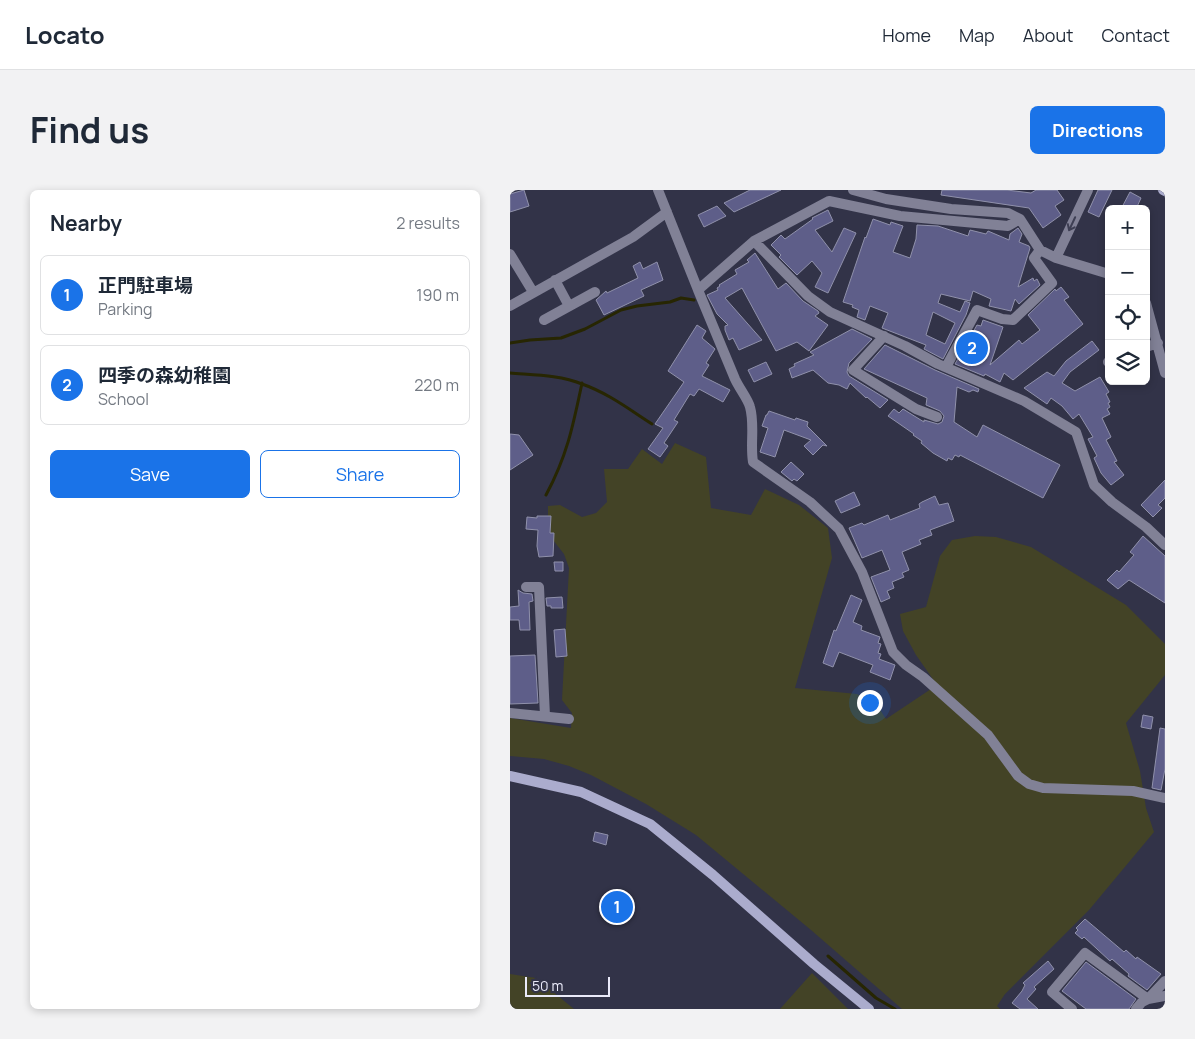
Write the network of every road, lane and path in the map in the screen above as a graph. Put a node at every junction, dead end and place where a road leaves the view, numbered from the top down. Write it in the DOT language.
graph roads {
  1 [pos="658,190"];
  2 [pos="853,190"];
  3 [pos="1088,190"];
  4 [pos="667,212"];
  5 [pos="1020,219"];
  6 [pos="754,241"];
  7 [pos="1040,250"];
  8 [pos="510,254"];
  9 [pos="1056,258"];
  10 [pos="1105,273"];
  11 [pos="555,280"];
  12 [pos="698,290"];
  13 [pos="533,292"];
  14 [pos="595,292"];
  15 [pos="510,306"];
  16 [pos="569,306"];
  17 [pos="1150,317"];
  18 [pos="544,320"];
  19 [pos="884,336"];
  20 [pos="1158,343"];
  21 [pos="1150,346"];
  22 [pos="946,368"];
  23 [pos="1165,373"];
  24 [pos="937,417"];
  25 [pos="1165,545"];
  26 [pos="526,588"];
  27 [pos="510,713"];
  28 [pos="545,716"];
  29 [pos="568,719"];
  30 [pos="510,776"];
  31 [pos="1165,798"];
  32 [pos="1165,981"];
  33 [pos="1165,996"];
  34 [pos="1148,999"];
  35 [pos="870,1009"];
  36 [pos="1072,1009"];
  37 [pos="1136,1009"];
  1 -- 4 [label="street"];
  2 -- 5 [label="street"];
  3 -- 9 [label="street, one-way"];
  4 -- 11 [label="street"];
  4 -- 12 [label="street"];
  5 -- 6 [label="street"];
  5 -- 7 [label="street"];
  6 -- 12 [label="street"];
  6 -- 19 [label="street"];
  7 -- 9 [label="street"];
  7 -- 22 [label="street"];
  8 -- 13 [label="street"];
  9 -- 10 [label="street"];
  11 -- 13 [label="street"];
  11 -- 16 [label="street"];
  12 -- 31 [label="street"];
  13 -- 15 [label="street"];
  14 -- 16 [label="street"];
  16 -- 18 [label="street"];
  17 -- 20 [label="street"];
  19 -- 22 [label="street"];
  19 -- 24 [label="street"];
  20 -- 21 [label="street"];
  20 -- 23 [label="street"];
  22 -- 25 [label="street"];
  26 -- 28 [label="street"];
  27 -- 28 [label="street"];
  28 -- 29 [label="street"];
  30 -- 35 [label="street"];
  32 -- 34 [label="street"];
  33 -- 34 [label="street"];
  34 -- 36 [label="street"];
  34 -- 37 [label="street"];
}
